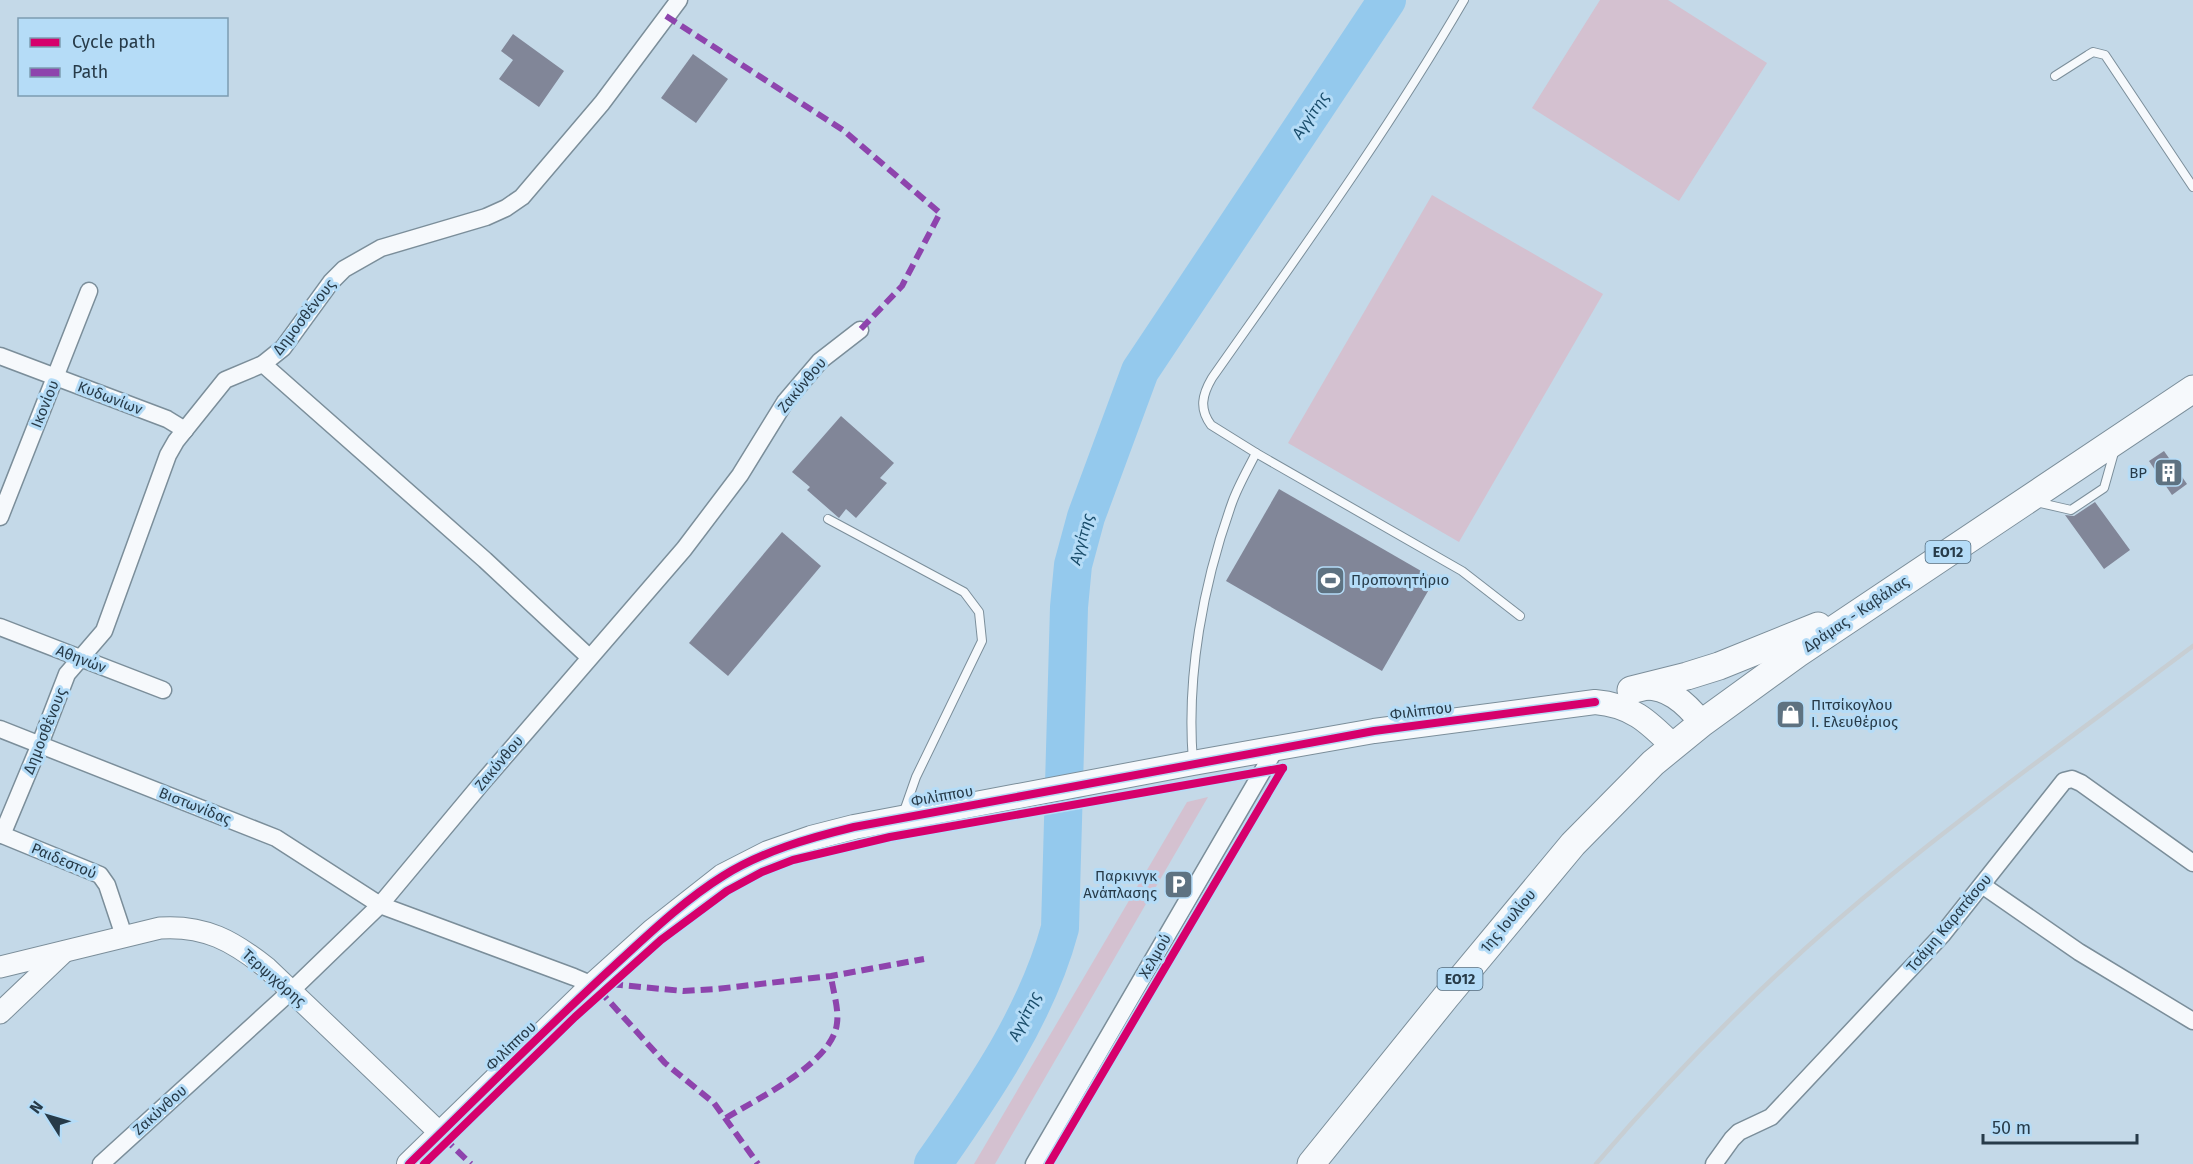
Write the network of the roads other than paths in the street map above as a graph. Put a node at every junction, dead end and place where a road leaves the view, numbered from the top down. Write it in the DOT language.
graph roads {
  1 [pos="679,0"];
  2 [pos="1464,0"];
  3 [pos="2055,76"];
  4 [pos="2193,187"];
  5 [pos="89,291"];
  6 [pos="860,330"];
  7 [pos="0,356"];
  8 [pos="263,364"];
  9 [pos="56,377"];
  10 [pos="2193,389"];
  11 [pos="185,430"];
  12 [pos="1256,453"];
  13 [pos="0,517"];
  14 [pos="828,519"];
  15 [pos="1869,605"];
  16 [pos="1520,616"];
  17 [pos="0,627"];
  18 [pos="589,657"];
  19 [pos="80,658"];
  20 [pos="163,690"];
  21 [pos="1631,690"];
  22 [pos="1595,702"];
  23 [pos="1702,723"];
  24 [pos="0,729"];
  25 [pos="40,744"];
  26 [pos="1673,746"];
  27 [pos="1276,748"];
  28 [pos="1193,763"];
  29 [pos="902,817"];
  30 [pos="1,834"];
  31 [pos="2193,863"];
  32 [pos="1982,885"];
  33 [pos="380,904"];
  34 [pos="124,936"];
  35 [pos="65,952"];
  36 [pos="0,968"];
  37 [pos="593,985"];
  38 [pos="291,991"];
  39 [pos="0,1013"];
  40 [pos="2193,1021"];
  41 [pos="440,1133"];
  42 [pos="101,1164"];
  43 [pos="409,1164"];
  44 [pos="1034,1164"];
  45 [pos="1311,1164"];
  46 [pos="1714,1164"];
  1 -- 8 [label="street, Δημοσθένους"];
  2 -- 12 [label="lane"];
  3 -- 4 [label="lane"];
  5 -- 9 [label="street, Ικονίου"];
  6 -- 18 [label="street, Ζακύνθου"];
  7 -- 9 [label="street, Κυδωνίων"];
  8 -- 11 [label="street, Δημοσθένους"];
  8 -- 18 [label="street"];
  9 -- 11 [label="street, Κυδωνίων"];
  9 -- 13 [label="street, Ικονίου"];
  10 -- 15 [label="main road, Δράμας - Καβάλας / ΕΟ12"];
  11 -- 19 [label="street, Δημοσθένους"];
  12 -- 16 [label="lane"];
  12 -- 28 [label="lane"];
  14 -- 29 [label="lane"];
  15 -- 21 [label="main road"];
  15 -- 23 [label="main road, Δράμας - Καβάλας / ΕΟ12"];
  17 -- 19 [label="street, Αθηνών"];
  18 -- 33 [label="street, Ζακύνθου"];
  19 -- 20 [label="street, Αθηνών"];
  19 -- 25 [label="street, Δημοσθένους"];
  21 -- 22 [label="main road, Φιλίππου"];
  21 -- 23 [label="main road, Φιλίππου"];
  22 -- 26 [label="main road, Φιλίππου"];
  22 -- 27 [label="main road, Φιλίππου"];
  23 -- 26 [label="main road, 1ης Ιουλίου / ΕΟ12"];
  24 -- 25 [label="street, Βιστωνίδας"];
  25 -- 30 [label="street, Δημοσθένους"];
  25 -- 33 [label="street, Βιστωνίδας"];
  26 -- 45 [label="main road, 1ης Ιουλίου / ΕΟ12"];
  27 -- 28 [label="main road, Φιλίππου"];
  27 -- 44 [label="street, Χελμού"];
  28 -- 29 [label="main road, Φιλίππου"];
  29 -- 37 [label="main road, Φιλίππου"];
  30 -- 34 [label="street, Ραιδεστού"];
  31 -- 32 [label="street, Τσάμη Καρατάσου"];
  32 -- 40 [label="street"];
  32 -- 46 [label="street, Τσάμη Καρατάσου"];
  33 -- 37 [label="street, Βιστωνίδας"];
  33 -- 38 [label="street, Ζακύνθου"];
  34 -- 35 [label="street, Τερψιχόρης"];
  34 -- 38 [label="street, Τερψιχόρης"];
  35 -- 36 [label="street, Τερψιχόρης"];
  35 -- 39 [label="street"];
  37 -- 41 [label="main road, Φιλίππου"];
  38 -- 41 [label="street, Τερψιχόρης"];
  38 -- 42 [label="street, Ζακύνθου"];
  41 -- 43 [label="main road, Φιλίππου"];
}
